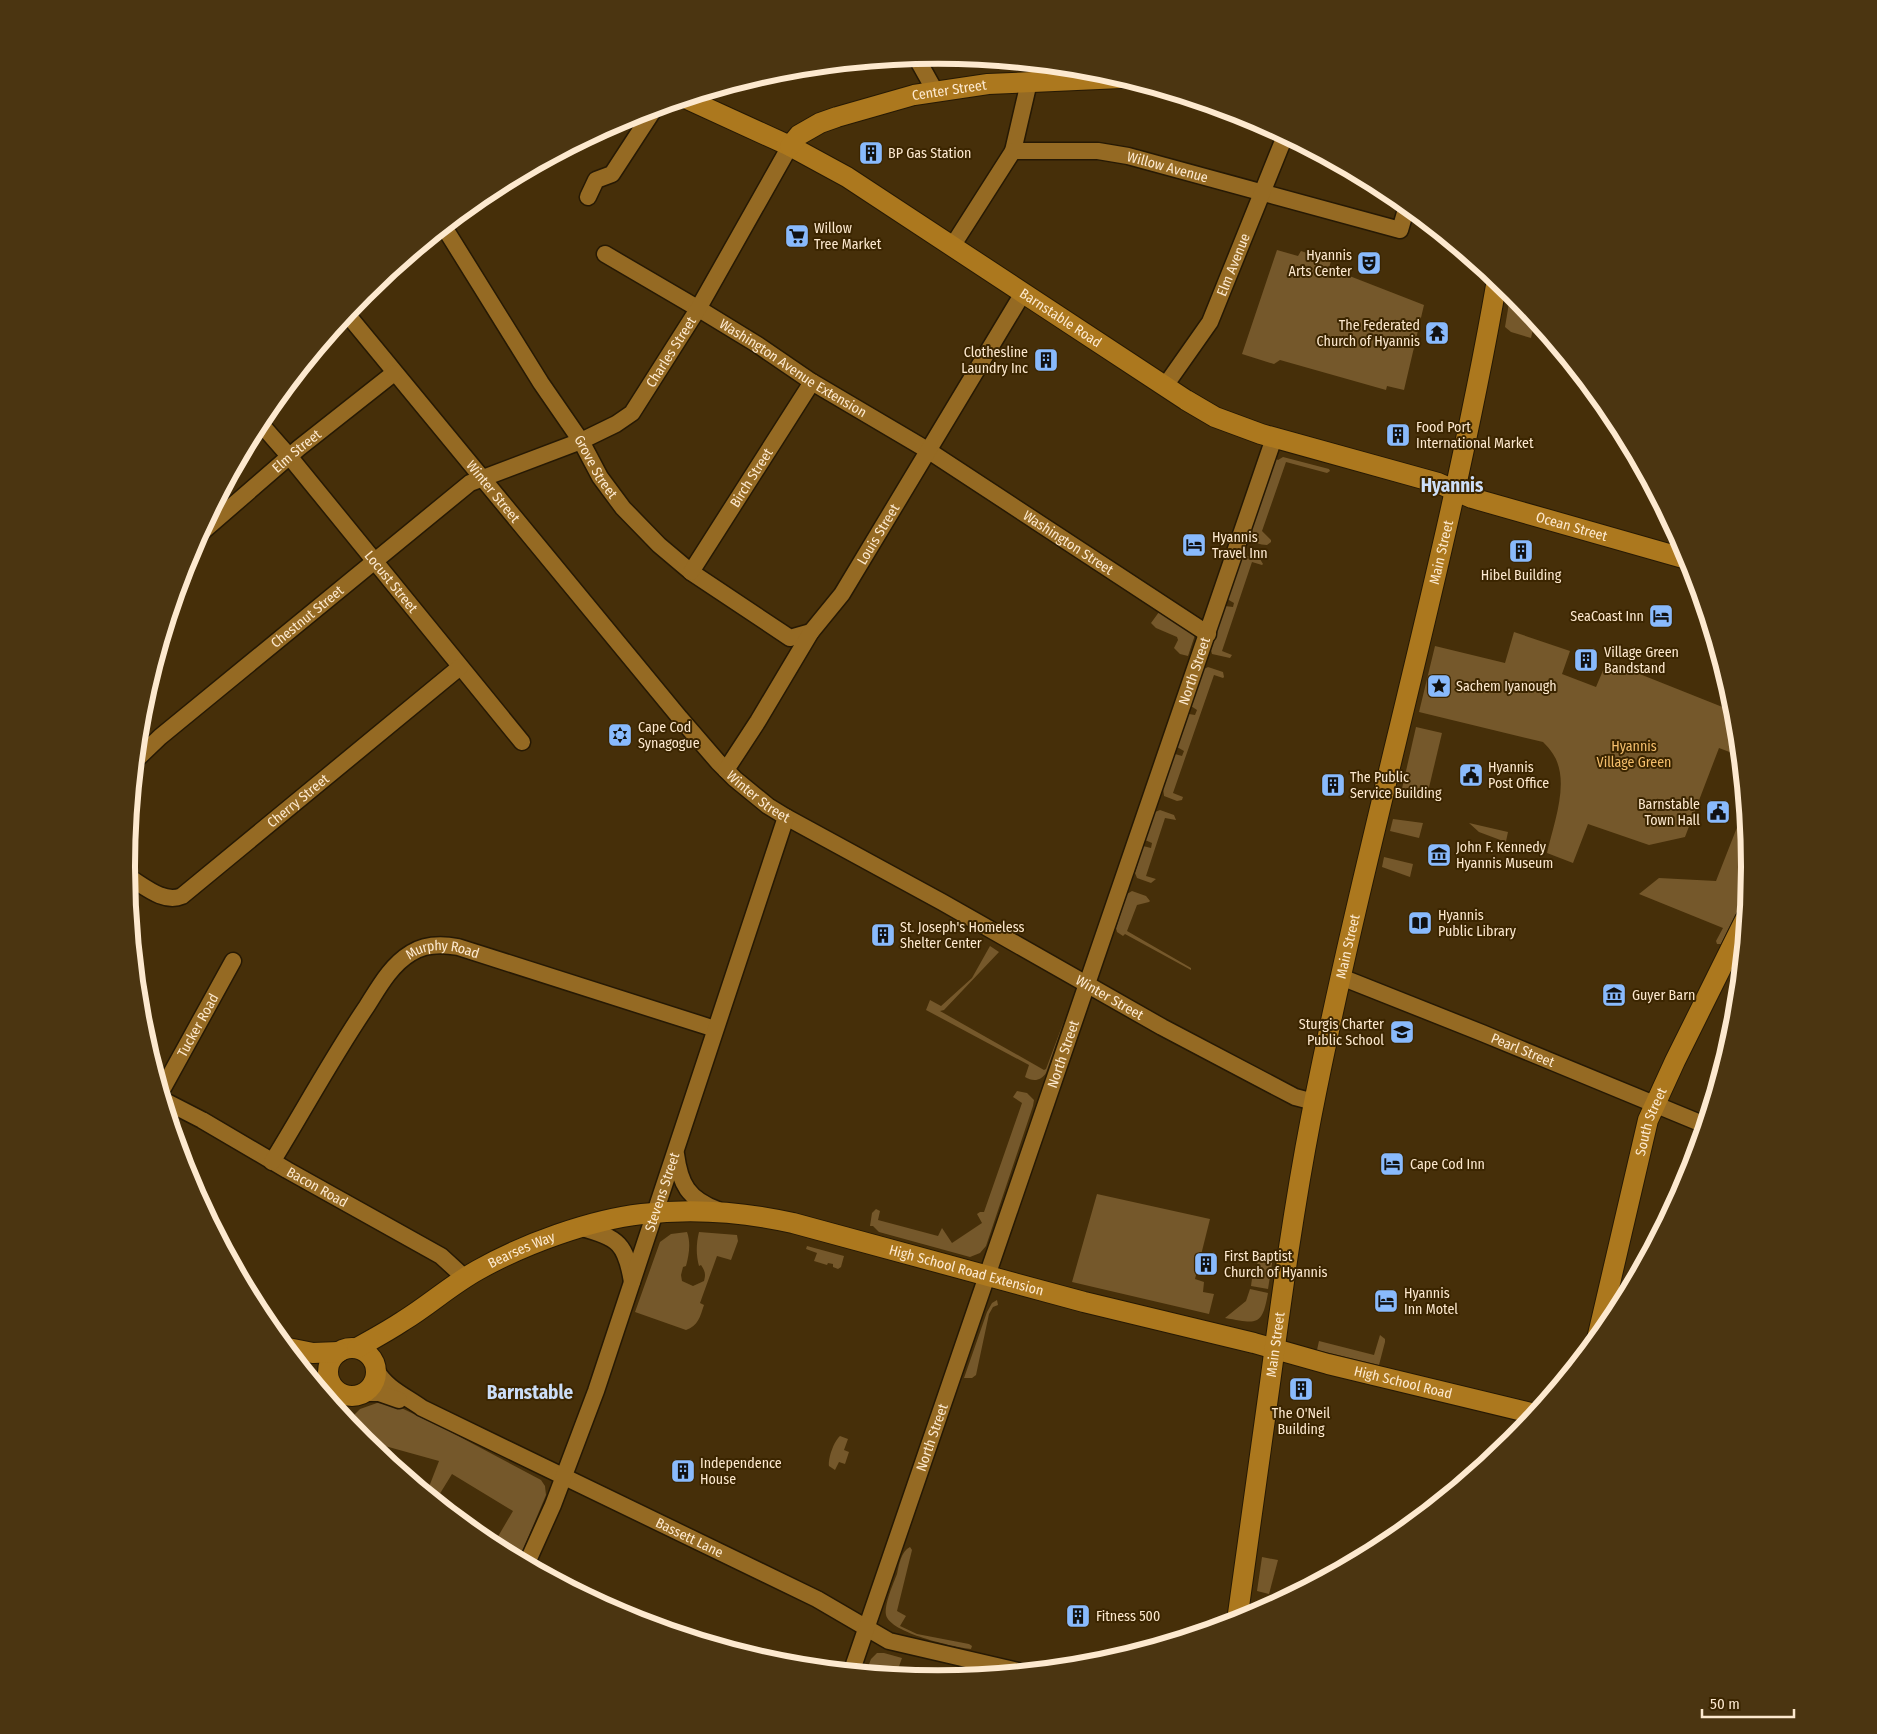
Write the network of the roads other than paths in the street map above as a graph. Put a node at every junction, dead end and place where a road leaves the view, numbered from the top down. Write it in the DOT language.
graph roads {
  1 [pos="920,64"];
  2 [pos="1067,75"];
  3 [pos="1029,82"];
  4 [pos="935,91"];
  5 [pos="694,102"];
  6 [pos="648,118"];
  7 [pos="1283,142"];
  8 [pos="790,146"];
  9 [pos="1014,152"];
  10 [pos="1261,193"];
  11 [pos="588,197"];
  12 [pos="1405,214"];
  13 [pos="447,232"];
  14 [pos="953,245"];
  15 [pos="605,254"];
  16 [pos="1495,289"];
  17 [pos="1023,293"];
  18 [pos="698,308"];
  19 [pos="351,320"];
  20 [pos="394,373"];
  21 [pos="812,382"];
  22 [pos="1165,386"];
  23 [pos="266,429"];
  24 [pos="1274,438"];
  25 [pos="581,441"];
  26 [pos="929,451"];
  27 [pos="289,456"];
  28 [pos="481,478"];
  29 [pos="1454,492"];
  30 [pos="225,502"];
  31 [pos="1680,557"];
  32 [pos="374,560"];
  33 [pos="691,572"];
  34 [pos="811,632"];
  35 [pos="1208,634"];
  36 [pos="460,667"];
  37 [pos="522,742"];
  38 [pos="144,753"];
  39 [pos="726,770"];
  40 [pos="786,817"];
  41 [pos="136,881"];
  42 [pos="1739,933"];
  43 [pos="233,961"];
  44 [pos="1341,977"];
  45 [pos="1088,985"];
  46 [pos="715,1029"];
  47 [pos="166,1084"];
  48 [pos="1314,1102"];
  49 [pos="1655,1104"];
  50 [pos="172,1105"];
  51 [pos="1700,1123"];
  52 [pos="676,1150"];
  53 [pos="272,1162"];
  54 [pos="656,1213"];
  55 [pos="727,1213"];
  56 [pos="581,1228"];
  57 [pos="988,1276"];
  58 [pos="465,1278"];
  59 [pos="632,1282"];
  60 [pos="1602,1319"];
  61 [pos="404,1321"];
  62 [pos="1273,1349"];
  63 [pos="348,1350"];
  64 [pos="298,1351"];
  65 [pos="301,1357"];
  66 [pos="375,1365"];
  67 [pos="329,1379"];
  68 [pos="365,1393"];
  69 [pos="422,1408"];
  70 [pos="1528,1412"];
  71 [pos="563,1477"];
  72 [pos="529,1558"];
  73 [pos="1244,1610"];
  74 [pos="866,1627"];
  75 [pos="854,1665"];
  76 [pos="1003,1668"];
  1 -- 4 [label="street"];
  2 -- 3 [label="main road, Center Street"];
  3 -- 4 [label="main road, Center Street"];
  3 -- 9 [label="street"];
  4 -- 8 [label="main road, Center Street"];
  5 -- 8 [label="main road, Barnstable Road"];
  6 -- 11 [label="street"];
  7 -- 10 [label="street, Elm Avenue"];
  8 -- 14 [label="main road, Barnstable Road"];
  8 -- 18 [label="street, Charles Street"];
  9 -- 10 [label="street, Willow Avenue"];
  9 -- 14 [label="street"];
  10 -- 12 [label="street, Willow Avenue"];
  10 -- 22 [label="street, Elm Avenue"];
  13 -- 25 [label="street, Grove Street"];
  14 -- 17 [label="main road, Barnstable Road"];
  15 -- 18 [label="street, Washington Avenue Extension"];
  16 -- 29 [label="main road, Main Street"];
  17 -- 22 [label="main road, Barnstable Road"];
  17 -- 26 [label="street, Louis Street"];
  18 -- 21 [label="street, Washington Avenue Extension"];
  18 -- 25 [label="street, Charles Street"];
  19 -- 20 [label="street, Winter Street"];
  20 -- 27 [label="street, Elm Street"];
  20 -- 28 [label="street, Winter Street"];
  21 -- 26 [label="street, Washington Avenue Extension"];
  21 -- 33 [label="street, Birch Street"];
  22 -- 24 [label="main road, Barnstable Road"];
  23 -- 27 [label="street, Locust Street"];
  24 -- 29 [label="main road, Barnstable Road"];
  24 -- 35 [label="street, North Street"];
  25 -- 28 [label="street, Charles Street"];
  25 -- 33 [label="street, Grove Street"];
  26 -- 34 [label="street, Louis Street"];
  26 -- 35 [label="street, Washington Street"];
  27 -- 30 [label="street, Elm Street"];
  27 -- 32 [label="street, Locust Street"];
  28 -- 32 [label="street, Chestnut Street"];
  28 -- 39 [label="street, Winter Street"];
  29 -- 31 [label="main road, Ocean Street"];
  29 -- 44 [label="main road, Main Street"];
  32 -- 36 [label="street, Locust Street"];
  32 -- 38 [label="street, Chestnut Street"];
  33 -- 34 [label="street, Grove Street"];
  34 -- 39 [label="street, Louis Street"];
  35 -- 45 [label="street, North Street"];
  36 -- 37 [label="street, Locust Street"];
  36 -- 41 [label="street, Cherry Street"];
  39 -- 40 [label="street, Winter Street"];
  40 -- 45 [label="street, Winter Street"];
  40 -- 46 [label="street, Stevens Street"];
  42 -- 49 [label="main road, South Street"];
  43 -- 47 [label="street, Tucker Road"];
  44 -- 48 [label="main road, Main Street"];
  44 -- 49 [label="street, Pearl Street"];
  45 -- 48 [label="street, Winter Street"];
  45 -- 57 [label="street, North Street"];
  46 -- 52 [label="street, Stevens Street"];
  46 -- 53 [label="street, Murphy Road"];
  48 -- 62 [label="main road, Main Street"];
  49 -- 51 [label="street, Pearl Street"];
  49 -- 60 [label="main road, South Street"];
  50 -- 53 [label="street, Bacon Road"];
  52 -- 54 [label="street, Stevens Street"];
  52 -- 55 [label="street"];
  53 -- 58 [label="street, Bacon Road"];
  54 -- 55 [label="main road, High School Road Extension"];
  54 -- 56 [label="main road, Bearses Way"];
  54 -- 59 [label="street, Stevens Street"];
  55 -- 57 [label="main road, High School Road Extension"];
  56 -- 58 [label="main road, Bearses Way"];
  56 -- 59 [label="street"];
  57 -- 62 [label="main road, High School Road Extension"];
  57 -- 74 [label="street, North Street"];
  58 -- 61 [label="main road, Bearses Way"];
  59 -- 71 [label="street, Stevens Street"];
  61 -- 63 [label="main road, Bearses Way"];
  61 -- 66 [label="main road, Bearses Way"];
  62 -- 70 [label="main road, High School Road"];
  62 -- 73 [label="main road, Main Street"];
  63 -- 64 [label="main road"];
  63 -- 66 [label="main road"];
  63 -- 67 [label="main road"];
  65 -- 67 [label="main road"];
  66 -- 68 [label="main road"];
  66 -- 69 [label="street, Bassett Lane"];
  67 -- 68 [label="main road"];
  68 -- 69 [label="street"];
  69 -- 71 [label="street, Bassett Lane"];
  71 -- 72 [label="street, Stevens Street"];
  71 -- 74 [label="street, Bassett Lane"];
  74 -- 75 [label="street, North Street"];
  74 -- 76 [label="street, Bassett Lane"];
}
